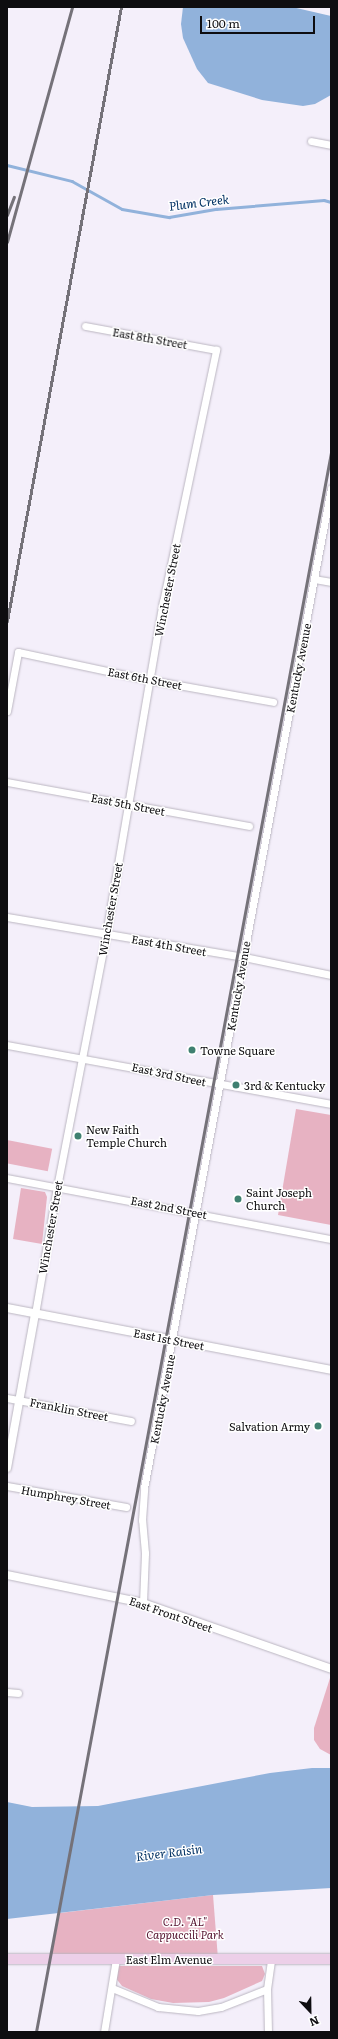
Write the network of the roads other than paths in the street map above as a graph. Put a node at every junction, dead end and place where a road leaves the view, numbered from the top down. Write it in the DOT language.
graph roads {
  1 [pos="312,141"];
  2 [pos="331,145"];
  3 [pos="85,326"];
  4 [pos="216,350"];
  5 [pos="331,488"];
  6 [pos="329,512"];
  7 [pos="314,579"];
  8 [pos="331,582"];
  9 [pos="150,680"];
  10 [pos="273,702"];
  11 [pos="7,711"];
  12 [pos="7,782"];
  13 [pos="128,805"];
  14 [pos="249,826"];
  15 [pos="7,917"];
  16 [pos="106,934"];
  17 [pos="244,957"];
  18 [pos="331,975"];
  19 [pos="7,1045"];
  20 [pos="82,1058"];
  21 [pos="220,1085"];
  22 [pos="331,1104"];
  23 [pos="7,1178"];
  24 [pos="57,1187"];
  25 [pos="196,1212"];
  26 [pos="331,1239"];
  27 [pos="7,1308"];
  28 [pos="35,1314"];
  29 [pos="173,1339"];
  30 [pos="331,1370"];
  31 [pos="7,1398"];
  32 [pos="20,1400"];
  33 [pos="131,1421"];
  34 [pos="7,1468"];
  35 [pos="7,1486"];
  36 [pos="126,1507"];
  37 [pos="7,1574"];
  38 [pos="143,1603"];
  39 [pos="331,1670"];
  40 [pos="7,1692"];
  41 [pos="18,1693"];
  42 [pos="7,1959"];
  43 [pos="116,1959"];
  44 [pos="271,1959"];
  45 [pos="331,1959"];
  46 [pos="112,1988"];
  47 [pos="267,1989"];
  48 [pos="104,2032"];
  49 [pos="268,2032"];
  1 -- 2 [label="street"];
  3 -- 4 [label="street, East 8th Street"];
  4 -- 9 [label="street, Winchester Street"];
  5 -- 6 [label="street, Kentucky Avenue"];
  6 -- 7 [label="street, Kentucky Avenue"];
  7 -- 8 [label="street"];
  7 -- 17 [label="street, Kentucky Avenue"];
  9 -- 10 [label="street, East 6th Street"];
  9 -- 11 [label="street, East 6th Street"];
  9 -- 13 [label="street, Winchester Street"];
  12 -- 13 [label="street, East 5th Street"];
  13 -- 14 [label="street, East 5th Street"];
  13 -- 16 [label="street, Winchester Street"];
  15 -- 16 [label="street, East 4th Street"];
  16 -- 17 [label="street, East 4th Street"];
  16 -- 20 [label="street, Winchester Street"];
  17 -- 18 [label="street, East 4th Street"];
  17 -- 21 [label="street, Kentucky Avenue"];
  19 -- 20 [label="street, East 3rd Street"];
  20 -- 21 [label="street, East 3rd Street"];
  20 -- 24 [label="street, Winchester Street"];
  21 -- 22 [label="street, East 3rd Street"];
  21 -- 25 [label="street, Kentucky Avenue"];
  23 -- 24 [label="street, East 2nd Street"];
  24 -- 25 [label="street, East 2nd Street"];
  24 -- 28 [label="street, Winchester Street"];
  25 -- 26 [label="street, East 2nd Street"];
  25 -- 29 [label="street, Kentucky Avenue"];
  27 -- 28 [label="street, East 1st Street"];
  28 -- 29 [label="street, East 1st Street"];
  28 -- 32 [label="street, Winchester Street"];
  29 -- 30 [label="street, East 1st Street"];
  29 -- 38 [label="street, Kentucky Avenue"];
  31 -- 32 [label="street, Franklin Street"];
  32 -- 33 [label="street, Franklin Street"];
  32 -- 34 [label="street, Winchester Street"];
  35 -- 36 [label="street, Humphrey Street"];
  37 -- 38 [label="street, East Front Street"];
  38 -- 39 [label="street, East Front Street"];
  40 -- 41 [label="street"];
  42 -- 43 [label="main road, East Elm Avenue"];
  43 -- 44 [label="main road, East Elm Avenue"];
  43 -- 46 [label="street"];
  44 -- 45 [label="main road, East Elm Avenue"];
  44 -- 47 [label="street"];
  46 -- 47 [label="street"];
  46 -- 48 [label="street"];
  47 -- 49 [label="street"];
}
